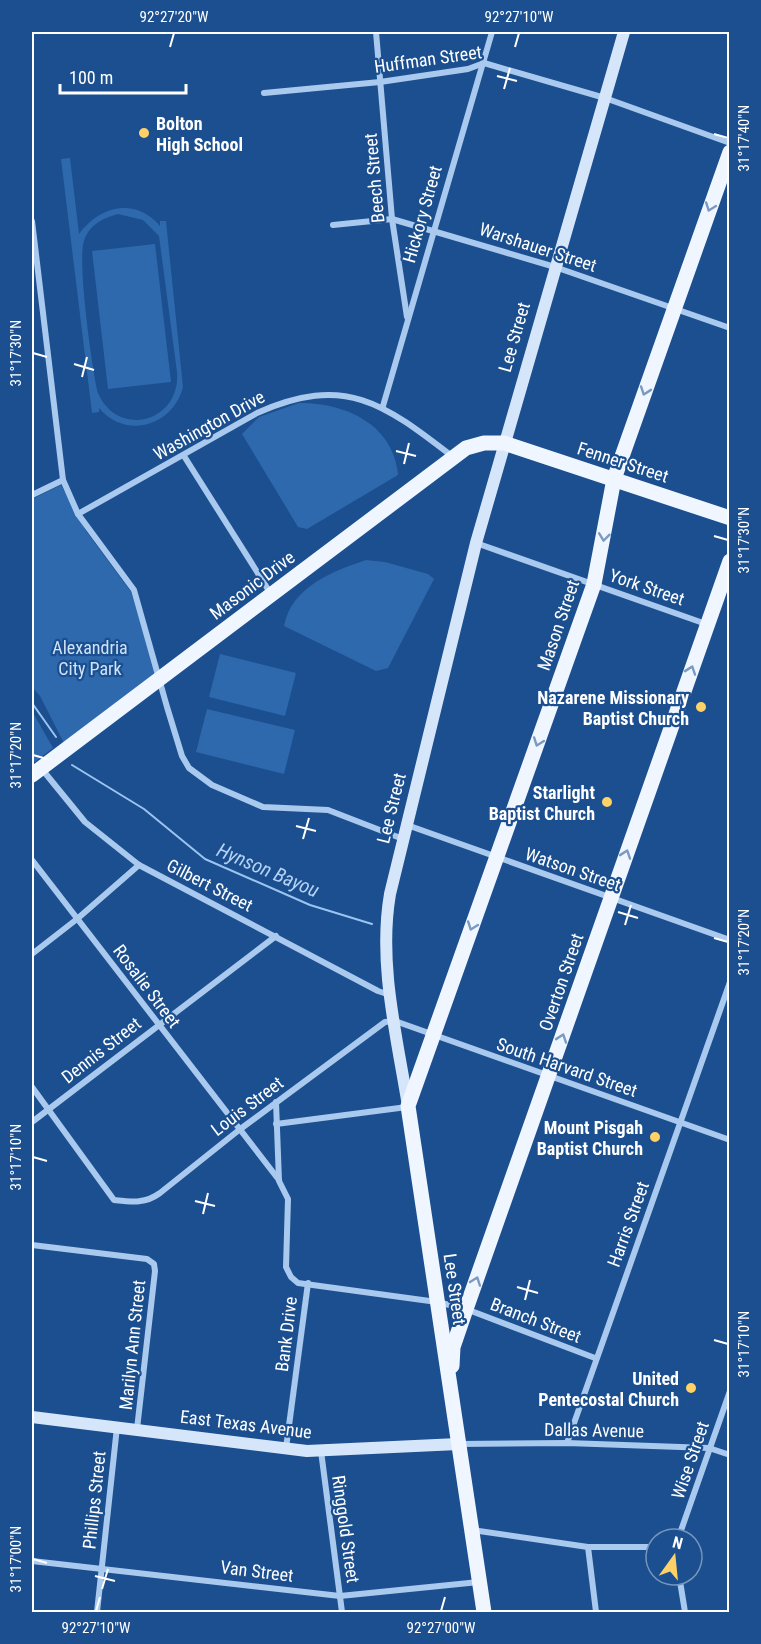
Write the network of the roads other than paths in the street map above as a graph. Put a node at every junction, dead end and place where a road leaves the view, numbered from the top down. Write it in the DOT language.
graph roads {
  1 [pos="376,32"];
  2 [pos="492,32"];
  3 [pos="624,32"];
  4 [pos="484,63"];
  5 [pos="380,82"];
  6 [pos="264,93"];
  7 [pos="605,98"];
  8 [pos="729,143"];
  9 [pos="729,152"];
  10 [pos="392,219"];
  11 [pos="32,221"];
  12 [pos="333,225"];
  13 [pos="432,230"];
  14 [pos="34,259"];
  15 [pos="555,267"];
  16 [pos="673,307"];
  17 [pos="407,321"];
  18 [pos="729,328"];
  19 [pos="383,406"];
  20 [pos="504,443"];
  21 [pos="184,456"];
  22 [pos="453,458"];
  23 [pos="63,480"];
  24 [pos="614,480"];
  25 [pos="32,495"];
  26 [pos="78,514"];
  27 [pos="729,518"];
  28 [pos="476,543"];
  29 [pos="729,561"];
  30 [pos="594,584"];
  31 [pos="272,594"];
  32 [pos="707,624"];
  33 [pos="160,680"];
  34 [pos="36,772"];
  35 [pos="407,825"];
  36 [pos="403,839"];
  37 [pos="497,858"];
  38 [pos="32,860"];
  39 [pos="139,865"];
  40 [pos="610,898"];
  41 [pos="77,919"];
  42 [pos="276,936"];
  43 [pos="729,940"];
  44 [pos="32,954"];
  45 [pos="729,982"];
  46 [pos="391,995"];
  47 [pos="395,1021"];
  48 [pos="157,1025"];
  49 [pos="432,1036"];
  50 [pos="549,1077"];
  51 [pos="32,1087"];
  52 [pos="276,1102"];
  53 [pos="408,1106"];
  54 [pos="48,1110"];
  55 [pos="32,1122"];
  56 [pos="680,1123"];
  57 [pos="276,1124"];
  58 [pos="239,1130"];
  59 [pos="729,1140"];
  60 [pos="279,1181"];
  61 [pos="32,1245"];
  62 [pos="32,1253"];
  63 [pos="308,1283"];
  64 [pos="437,1302"];
  65 [pos="466,1309"];
  66 [pos="595,1358"];
  67 [pos="729,1391"];
  68 [pos="32,1417"];
  69 [pos="453,1420"];
  70 [pos="117,1427"];
  71 [pos="137,1429"];
  72 [pos="567,1443"];
  73 [pos="458,1444"];
  74 [pos="286,1448"];
  75 [pos="710,1448"];
  76 [pos="321,1450"];
  77 [pos="729,1455"];
  78 [pos="682,1527"];
  79 [pos="470,1530"];
  80 [pos="588,1547"];
  81 [pos="644,1547"];
  82 [pos="32,1561"];
  83 [pos="102,1568"];
  84 [pos="480,1582"];
  85 [pos="681,1587"];
  86 [pos="340,1596"];
  87 [pos="98,1612"];
  88 [pos="342,1612"];
  89 [pos="484,1612"];
  90 [pos="596,1612"];
  91 [pos="685,1612"];
  1 -- 5 [label="street, Beech Street"];
  2 -- 4 [label="street, Hickory Street"];
  3 -- 7 [label="street, Lee Street"];
  4 -- 5 [label="street, Huffman Street"];
  4 -- 7 [label="street, Huffman Street"];
  4 -- 13 [label="street, Hickory Street"];
  5 -- 6 [label="street, Huffman Street"];
  5 -- 10 [label="street, Beech Street"];
  7 -- 8 [label="street, Huffman Street"];
  7 -- 15 [label="street, Lee Street"];
  9 -- 16 [label="main road, Mason Street, one-way"];
  10 -- 12 [label="street, Warshauer Street"];
  10 -- 13 [label="street, Warshauer Street"];
  10 -- 17 [label="street, Beech Street"];
  11 -- 14 [label="street"];
  13 -- 15 [label="street, Warshauer Street"];
  13 -- 17 [label="street, Hickory Street"];
  14 -- 23 [label="street"];
  15 -- 16 [label="street, Warshauer Street"];
  15 -- 20 [label="street, Lee Street"];
  16 -- 18 [label="street, Warshauer Street"];
  16 -- 24 [label="main road, Mason Street, one-way"];
  17 -- 19 [label="street, Hickory Street"];
  19 -- 21 [label="street, Washington Drive"];
  19 -- 22 [label="street, Washington Drive"];
  20 -- 22 [label="main road, Masonic Drive"];
  20 -- 24 [label="main road, Fenner Street"];
  20 -- 28 [label="street, Lee Street"];
  21 -- 26 [label="street, Washington Drive"];
  21 -- 31 [label="street"];
  22 -- 31 [label="main road, Masonic Drive"];
  23 -- 25 [label="street"];
  23 -- 26 [label="street"];
  24 -- 27 [label="main road, Fenner Street"];
  24 -- 30 [label="main road, Mason Street, one-way"];
  26 -- 33 [label="street"];
  28 -- 30 [label="street, York Street"];
  28 -- 35 [label="street, Lee Street"];
  29 -- 32 [label="main road, Overton Street"];
  30 -- 32 [label="street, York Street"];
  30 -- 37 [label="main road, Mason Street, one-way"];
  31 -- 33 [label="main road, Masonic Drive"];
  40 -- 32 [label="main road, Overton Street, one-way"];
  33 -- 34 [label="main road, Masonic Drive"];
  33 -- 36 [label="street"];
  34 -- 39 [label="street, Gilbert Street"];
  35 -- 36 [label="street, Lee Street"];
  35 -- 37 [label="street, Watson Street"];
  36 -- 46 [label="street, Lee Street"];
  37 -- 40 [label="street, Watson Street"];
  37 -- 49 [label="main road, Mason Street, one-way"];
  38 -- 41 [label="street, Rosalie Street"];
  39 -- 41 [label="street"];
  39 -- 42 [label="street, Gilbert Street"];
  40 -- 43 [label="street, Watson Street"];
  50 -- 40 [label="main road, Overton Street, one-way"];
  41 -- 44 [label="street"];
  41 -- 48 [label="street, Rosalie Street"];
  42 -- 46 [label="street, Gilbert Street"];
  42 -- 48 [label="street, Dennis Street"];
  45 -- 56 [label="street, Harris Street"];
  46 -- 47 [label="street, Lee Street"];
  47 -- 49 [label="street, South Harvard Street"];
  47 -- 52 [label="street, Louis Street"];
  47 -- 53 [label="street, Lee Street"];
  48 -- 54 [label="street, Dennis Street"];
  48 -- 58 [label="street, Rosalie Street"];
  49 -- 50 [label="street, South Harvard Street"];
  49 -- 53 [label="main road, Mason Street"];
  50 -- 56 [label="street, South Harvard Street"];
  65 -- 50 [label="main road, Overton Street, one-way"];
  51 -- 54 [label="street"];
  52 -- 57 [label="street"];
  52 -- 58 [label="street, Louis Street"];
  53 -- 57 [label="street"];
  53 -- 64 [label="main road, Lee Street"];
  54 -- 55 [label="street, Dennis Street"];
  54 -- 58 [label="street, Louis Street"];
  56 -- 59 [label="street, South Harvard Street"];
  56 -- 66 [label="street, Harris Street"];
  57 -- 60 [label="street"];
  58 -- 60 [label="street, Rosalie Street"];
  60 -- 63 [label="street"];
  61 -- 62 [label="street"];
  61 -- 71 [label="street, Marilyn Ann Street"];
  63 -- 64 [label="street, Bank Drive"];
  63 -- 74 [label="street, Bank Drive"];
  64 -- 65 [label="street, Bank Drive"];
  64 -- 69 [label="main road, Lee Street"];
  65 -- 66 [label="street, Branch Street"];
  65 -- 69 [label="main road, Overton Street"];
  66 -- 72 [label="street, Harris Street"];
  67 -- 75 [label="street, Wise Street"];
  68 -- 70 [label="street, East Texas Avenue"];
  69 -- 73 [label="main road, Lee Street"];
  70 -- 71 [label="street, East Texas Avenue"];
  70 -- 83 [label="street, Phillips Street"];
  71 -- 74 [label="street, East Texas Avenue"];
  72 -- 73 [label="street, Dallas Avenue"];
  72 -- 75 [label="street, Dallas Avenue"];
  73 -- 76 [label="street, East Texas Avenue"];
  73 -- 79 [label="main road, Lee Street"];
  74 -- 76 [label="street, East Texas Avenue"];
  75 -- 77 [label="street, Dallas Avenue"];
  75 -- 78 [label="street, Wise Street"];
  76 -- 86 [label="street, Ringgold Street"];
  79 -- 80 [label="street"];
  79 -- 84 [label="main road, Lee Street"];
  80 -- 81 [label="street"];
  80 -- 90 [label="street"];
  82 -- 83 [label="street, Van Street"];
  83 -- 86 [label="street, Van Street"];
  83 -- 87 [label="street, Phillips Street"];
  84 -- 86 [label="street, Van Street"];
  84 -- 89 [label="main road, Lee Street"];
  85 -- 91 [label="street"];
  86 -- 88 [label="street, Ringgold Street"];
}
